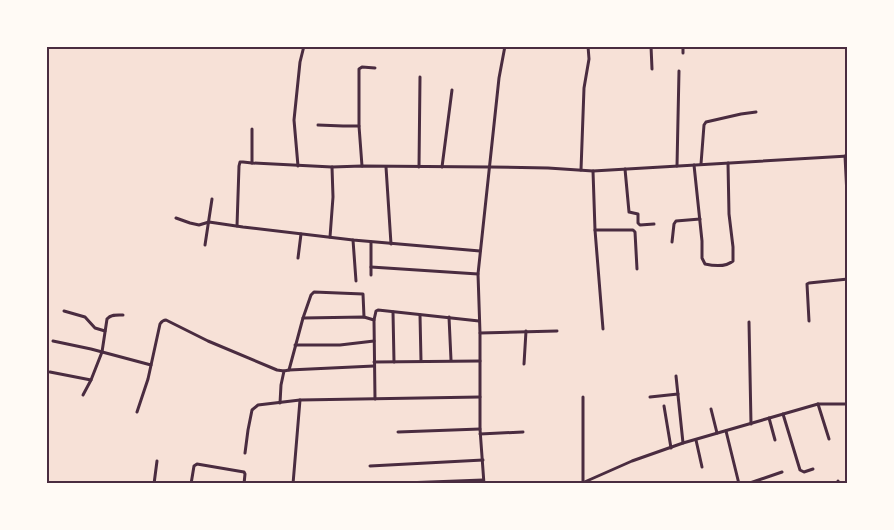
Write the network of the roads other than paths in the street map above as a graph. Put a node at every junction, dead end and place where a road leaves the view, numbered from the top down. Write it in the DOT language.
graph roads {
  1 [pos="304,46"];
  2 [pos="505,46"];
  3 [pos="588,46"];
  4 [pos="651,46"];
  5 [pos="683,46"];
  6 [pos="683,54"];
  7 [pos="375,68"];
  8 [pos="652,69"];
  9 [pos="679,71"];
  10 [pos="420,77"];
  11 [pos="452,90"];
  12 [pos="756,112"];
  13 [pos="318,125"];
  14 [pos="359,126"];
  15 [pos="252,129"];
  16 [pos="846,156"];
  17 [pos="252,163"];
  18 [pos="728,163"];
  19 [pos="702,164"];
  20 [pos="694,165"];
  21 [pos="298,166"];
  22 [pos="362,166"];
  23 [pos="677,166"];
  24 [pos="332,167"];
  25 [pos="386,167"];
  26 [pos="419,167"];
  27 [pos="442,167"];
  28 [pos="490,167"];
  29 [pos="625,169"];
  30 [pos="581,170"];
  31 [pos="593,171"];
  32 [pos="212,199"];
  33 [pos="848,214"];
  34 [pos="176,218"];
  35 [pos="700,219"];
  36 [pos="208,222"];
  37 [pos="654,224"];
  38 [pos="238,226"];
  39 [pos="595,230"];
  40 [pos="301,234"];
  41 [pos="330,237"];
  42 [pos="353,240"];
  43 [pos="371,242"];
  44 [pos="672,242"];
  45 [pos="391,244"];
  46 [pos="205,245"];
  47 [pos="480,251"];
  48 [pos="298,258"];
  49 [pos="371,267"];
  50 [pos="637,269"];
  51 [pos="478,274"];
  52 [pos="371,275"];
  53 [pos="848,279"];
  54 [pos="356,281"];
  55 [pos="64,311"];
  56 [pos="392,312"];
  57 [pos="124,315"];
  58 [pos="420,315"];
  59 [pos="364,317"];
  60 [pos="303,318"];
  61 [pos="449,318"];
  62 [pos="374,320"];
  63 [pos="479,321"];
  64 [pos="810,321"];
  65 [pos="749,322"];
  66 [pos="603,328"];
  67 [pos="105,331"];
  68 [pos="526,331"];
  69 [pos="557,331"];
  70 [pos="480,333"];
  71 [pos="53,341"];
  72 [pos="374,341"];
  73 [pos="295,345"];
  74 [pos="102,352"];
  75 [pos="451,360"];
  76 [pos="480,360"];
  77 [pos="421,361"];
  78 [pos="394,362"];
  79 [pos="374,364"];
  80 [pos="524,364"];
  81 [pos="151,365"];
  82 [pos="289,370"];
  83 [pos="284,371"];
  84 [pos="50,372"];
  85 [pos="676,376"];
  86 [pos="91,380"];
  87 [pos="678,394"];
  88 [pos="83,395"];
  89 [pos="480,397"];
  90 [pos="650,397"];
  91 [pos="584,398"];
  92 [pos="375,399"];
  93 [pos="300,400"];
  94 [pos="280,402"];
  95 [pos="818,404"];
  96 [pos="848,404"];
  97 [pos="664,406"];
  98 [pos="711,409"];
  99 [pos="137,412"];
  100 [pos="783,414"];
  101 [pos="770,418"];
  102 [pos="848,418"];
  103 [pos="751,424"];
  104 [pos="726,431"];
  105 [pos="398,432"];
  106 [pos="480,432"];
  107 [pos="523,432"];
  108 [pos="717,433"];
  109 [pos="829,439"];
  110 [pos="696,440"];
  111 [pos="775,440"];
  112 [pos="683,443"];
  113 [pos="671,448"];
  114 [pos="245,453"];
  115 [pos="483,460"];
  116 [pos="157,461"];
  117 [pos="370,466"];
  118 [pos="702,467"];
  119 [pos="813,469"];
  120 [pos="782,472"];
  121 [pos="484,482"];
  122 [pos="582,483"];
  123 [pos="154,484"];
  124 [pos="191,484"];
  125 [pos="244,484"];
  126 [pos="293,484"];
  127 [pos="404,484"];
  128 [pos="739,484"];
  129 [pos="747,484"];
  1 -- 21 [label="street"];
  2 -- 28 [label="street"];
  3 -- 30 [label="street"];
  4 -- 8 [label="street"];
  5 -- 6 [label="street"];
  7 -- 14 [label="street"];
  9 -- 23 [label="street"];
  10 -- 26 [label="street"];
  11 -- 27 [label="street"];
  12 -- 19 [label="street"];
  13 -- 14 [label="street"];
  14 -- 22 [label="street"];
  15 -- 17 [label="street"];
  16 -- 18 [label="street"];
  16 -- 33 [label="street"];
  17 -- 21 [label="street"];
  17 -- 38 [label="street"];
  18 -- 19 [label="street"];
  18 -- 35 [label="street"];
  19 -- 20 [label="street"];
  20 -- 23 [label="street"];
  20 -- 35 [label="street"];
  21 -- 24 [label="street"];
  22 -- 24 [label="street"];
  22 -- 25 [label="street"];
  23 -- 29 [label="street"];
  24 -- 41 [label="street"];
  25 -- 26 [label="street"];
  25 -- 45 [label="street"];
  26 -- 27 [label="street"];
  27 -- 28 [label="street"];
  28 -- 30 [label="street"];
  28 -- 47 [label="street"];
  29 -- 31 [label="street"];
  29 -- 37 [label="street"];
  30 -- 31 [label="street"];
  31 -- 39 [label="street"];
  32 -- 36 [label="street"];
  34 -- 36 [label="street"];
  35 -- 44 [label="street"];
  36 -- 38 [label="street"];
  36 -- 46 [label="street"];
  38 -- 40 [label="street"];
  39 -- 50 [label="street"];
  39 -- 66 [label="street"];
  40 -- 41 [label="street"];
  40 -- 48 [label="street"];
  41 -- 42 [label="street"];
  42 -- 43 [label="street"];
  42 -- 54 [label="street"];
  43 -- 45 [label="street"];
  43 -- 49 [label="street"];
  45 -- 47 [label="street"];
  47 -- 51 [label="street"];
  49 -- 51 [label="street"];
  49 -- 52 [label="street"];
  51 -- 63 [label="street"];
  53 -- 64 [label="street"];
  55 -- 67 [label="street"];
  56 -- 58 [label="street"];
  56 -- 62 [label="street"];
  56 -- 78 [label="street"];
  57 -- 67 [label="street"];
  58 -- 61 [label="street"];
  58 -- 77 [label="street"];
  59 -- 60 [label="street"];
  59 -- 60 [label="street"];
  59 -- 62 [label="street"];
  60 -- 73 [label="street"];
  61 -- 63 [label="street"];
  61 -- 75 [label="street"];
  62 -- 72 [label="street"];
  63 -- 70 [label="street"];
  65 -- 103 [label="street"];
  67 -- 74 [label="street"];
  68 -- 69 [label="street"];
  68 -- 70 [label="street"];
  68 -- 80 [label="street"];
  70 -- 76 [label="street"];
  71 -- 74 [label="street"];
  72 -- 73 [label="street"];
  72 -- 79 [label="street"];
  73 -- 82 [label="street"];
  74 -- 81 [label="street"];
  74 -- 86 [label="street"];
  75 -- 76 [label="street"];
  75 -- 77 [label="street"];
  76 -- 89 [label="street"];
  77 -- 78 [label="street"];
  78 -- 79 [label="street"];
  79 -- 82 [label="street"];
  79 -- 92 [label="street"];
  81 -- 83 [label="street"];
  81 -- 99 [label="street"];
  82 -- 83 [label="street"];
  83 -- 94 [label="street"];
  84 -- 86 [label="street"];
  85 -- 87 [label="street"];
  86 -- 88 [label="street"];
  87 -- 90 [label="street"];
  87 -- 112 [label="street"];
  89 -- 92 [label="street"];
  89 -- 106 [label="street"];
  91 -- 122 [label="street"];
  92 -- 93 [label="street"];
  93 -- 94 [label="street"];
  93 -- 126 [label="street"];
  94 -- 114 [label="street"];
  95 -- 96 [label="street"];
  95 -- 100 [label="street"];
  95 -- 109 [label="street"];
  96 -- 102 [label="street"];
  97 -- 113 [label="street"];
  98 -- 108 [label="street"];
  100 -- 101 [label="street"];
  100 -- 119 [label="street"];
  101 -- 103 [label="street"];
  101 -- 111 [label="street"];
  103 -- 104 [label="street"];
  104 -- 108 [label="street"];
  104 -- 128 [label="street"];
  105 -- 106 [label="street"];
  106 -- 107 [label="street"];
  106 -- 115 [label="street"];
  108 -- 110 [label="street"];
  110 -- 112 [label="street"];
  110 -- 118 [label="street"];
  112 -- 113 [label="street"];
  113 -- 122 [label="street"];
  115 -- 117 [label="street"];
  115 -- 121 [label="street"];
  116 -- 123 [label="street"];
  120 -- 129 [label="street"];
  121 -- 127 [label="street"];
  124 -- 125 [label="street"];
}
